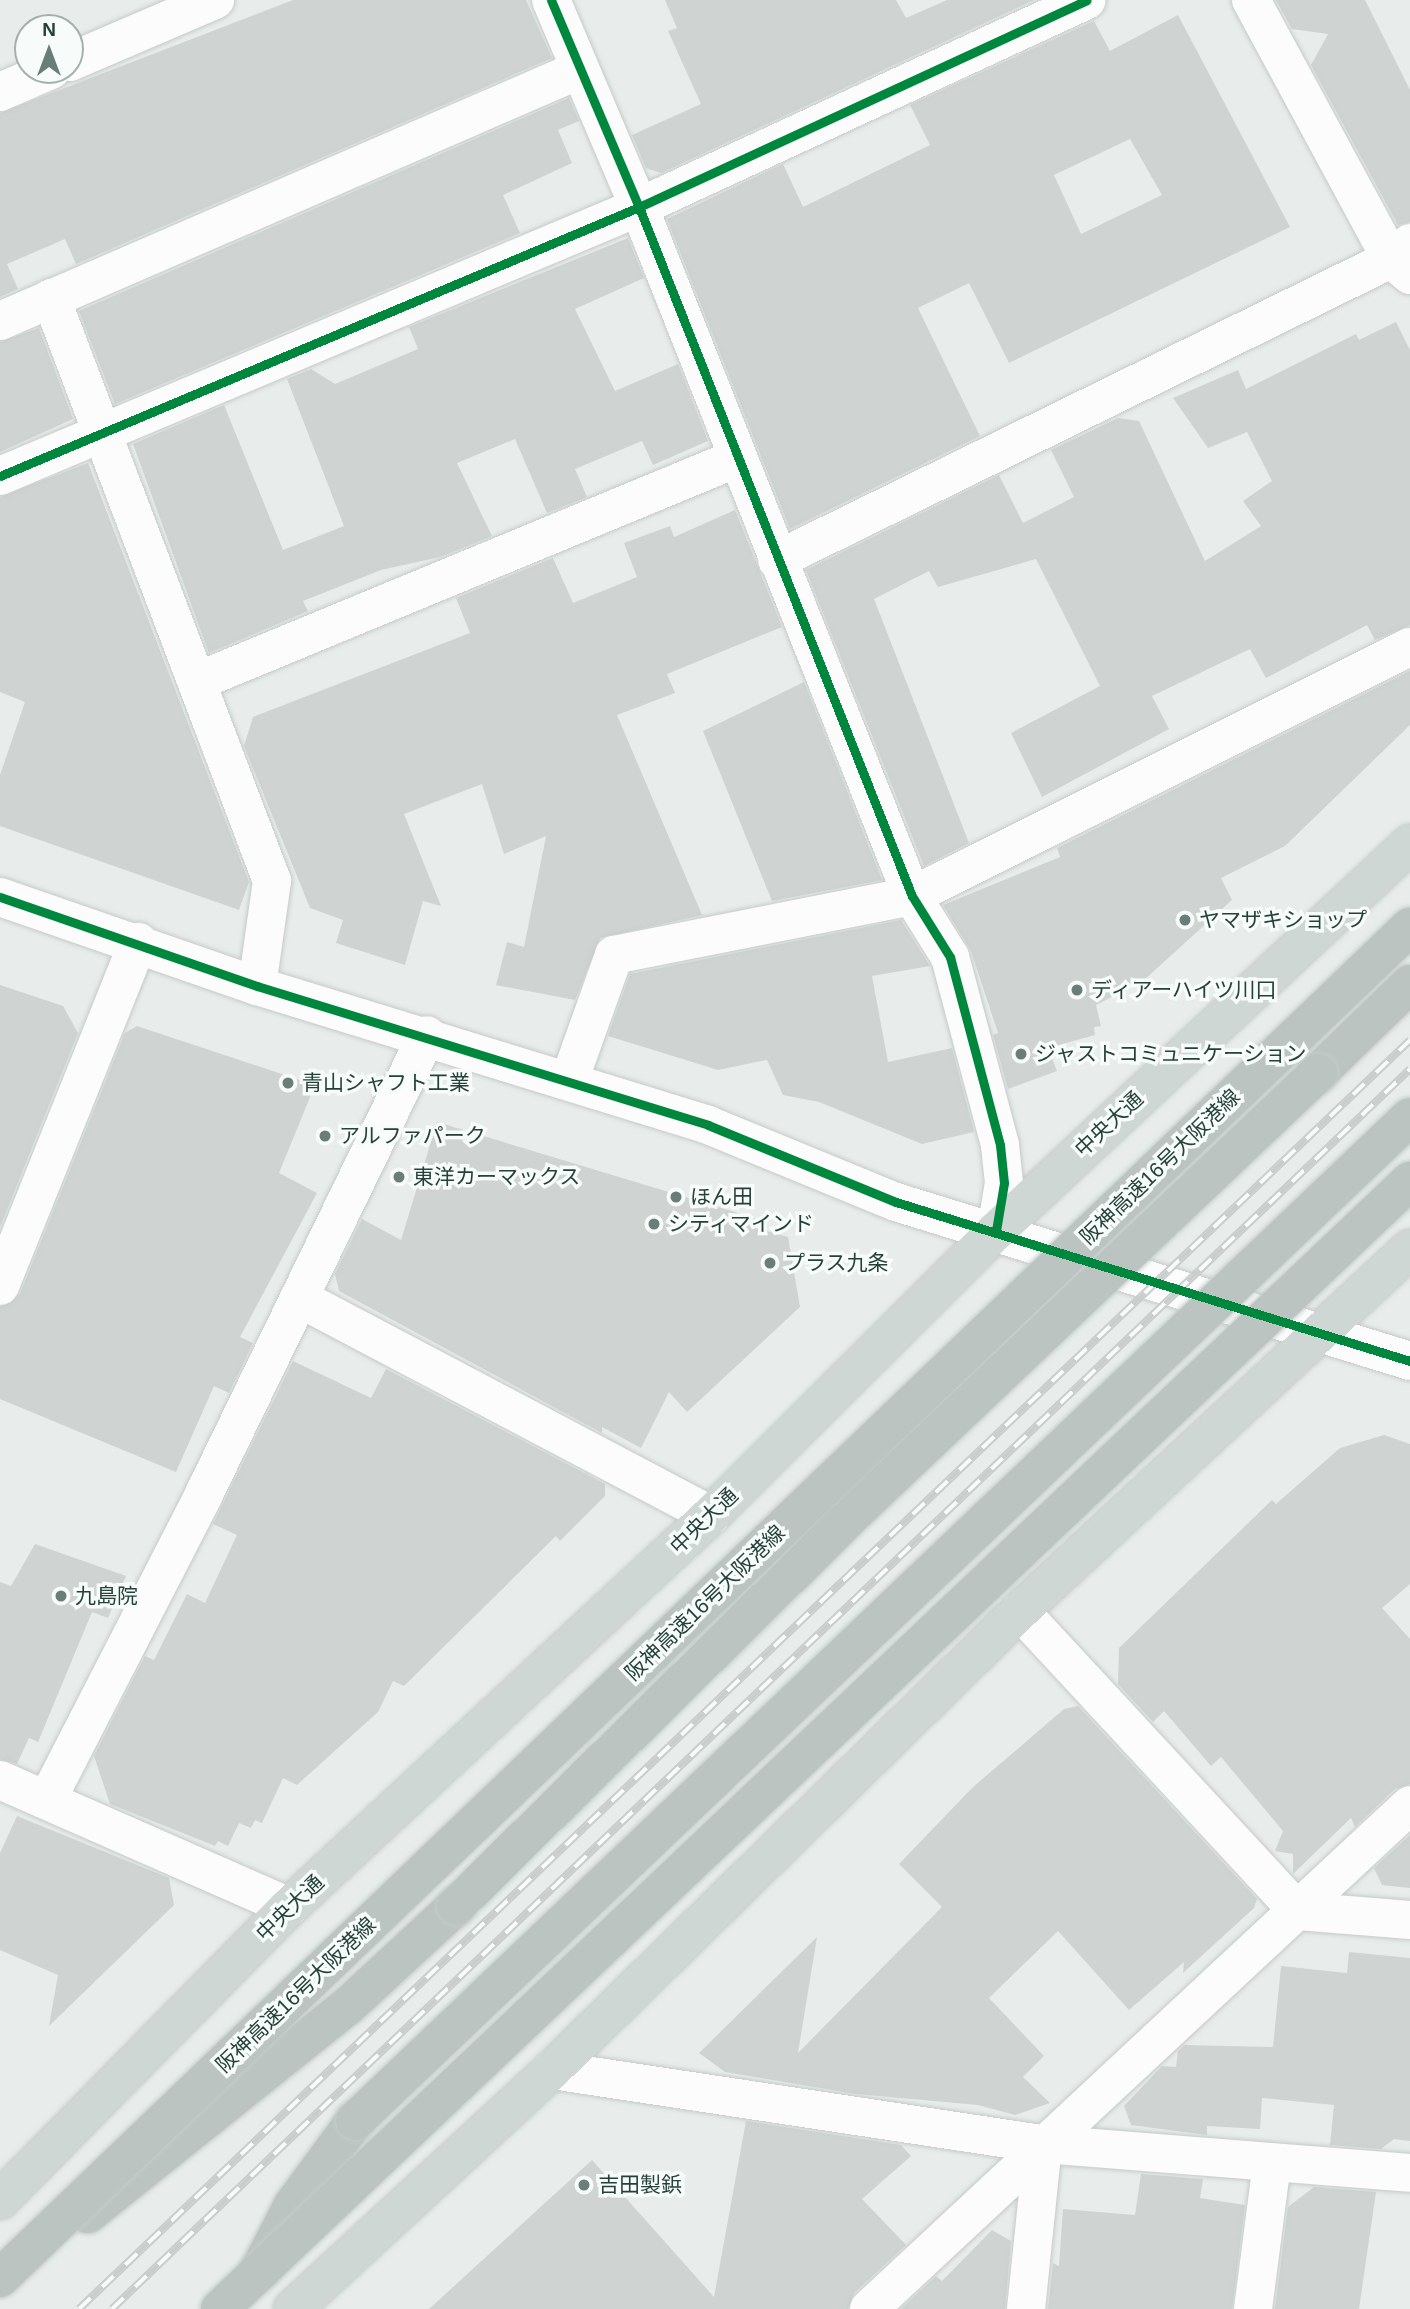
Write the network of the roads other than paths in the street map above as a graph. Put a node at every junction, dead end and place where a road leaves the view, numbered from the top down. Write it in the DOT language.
graph roads {
  1 [pos="215,0"];
  2 [pos="551,0"];
  3 [pos="1086,0"];
  4 [pos="1251,0"];
  5 [pos="84,56"];
  6 [pos="579,70"];
  7 [pos="19,84"];
  8 [pos="0,92"];
  9 [pos="639,207"];
  10 [pos="1404,259"];
  11 [pos="51,298"];
  12 [pos="0,321"];
  13 [pos="107,435"];
  14 [pos="735,459"];
  15 [pos="0,476"];
  16 [pos="777,560"];
  17 [pos="1410,647"];
  18 [pos="198,681"];
  19 [pos="1410,844"];
  20 [pos="912,896"];
  21 [pos="0,897"];
  22 [pos="1410,927"];
  23 [pos="138,942"];
  24 [pos="1410,984"];
  25 [pos="257,986"];
  26 [pos="427,1035"];
  27 [pos="569,1081"];
  28 [pos="1410,1117"];
  29 [pos="1410,1181"];
  30 [pos="996,1231"];
  31 [pos="1410,1249"];
  32 [pos="0,1286"];
  33 [pos="299,1298"];
  34 [pos="1321,1335"];
  35 [pos="1410,1361"];
  36 [pos="710,1515"];
  37 [pos="1020,1611"];
  38 [pos="0,1780"];
  39 [pos="47,1800"];
  40 [pos="1410,1805"];
  41 [pos="289,1907"];
  42 [pos="1298,1911"];
  43 [pos="1410,1920"];
  44 [pos="552,2070"];
  45 [pos="1043,2144"];
  46 [pos="1272,2163"];
  47 [pos="1410,2173"];
  48 [pos="0,2200"];
  49 [pos="0,2276"];
  50 [pos="220,2309"];
  51 [pos="239,2309"];
  52 [pos="293,2309"];
  53 [pos="869,2309"];
  54 [pos="1026,2309"];
  55 [pos="1252,2309"];
  1 -- 5 [label="street"];
  2 -- 6 [label="street"];
  3 -- 9 [label="street"];
  4 -- 10 [label="street"];
  6 -- 9 [label="street"];
  6 -- 11 [label="street"];
  7 -- 8 [label="street"];
  9 -- 13 [label="street"];
  9 -- 14 [label="street"];
  10 -- 16 [label="street"];
  11 -- 12 [label="street"];
  11 -- 13 [label="street"];
  13 -- 15 [label="street"];
  13 -- 18 [label="street"];
  14 -- 16 [label="street"];
  14 -- 18 [label="street"];
  16 -- 20 [label="street"];
  17 -- 20 [label="street"];
  18 -- 25 [label="street"];
  19 -- 30 [label="main road, 中央大通"];
  20 -- 27 [label="street"];
  20 -- 30 [label="street"];
  21 -- 23 [label="street"];
  22 -- 49 [label="highway, 阪神高速16号大阪港線, bridge"];
  23 -- 25 [label="street"];
  23 -- 32 [label="street"];
  24 -- 49 [label="highway, bridge"];
  25 -- 26 [label="street"];
  26 -- 27 [label="street"];
  26 -- 33 [label="street"];
  27 -- 30 [label="street"];
  28 -- 51 [label="highway, bridge"];
  29 -- 50 [label="highway, bridge"];
  30 -- 34 [label="street"];
  30 -- 36 [label="main road, 中央大通"];
  31 -- 34 [label="main road"];
  33 -- 36 [label="street"];
  33 -- 39 [label="street"];
  34 -- 35 [label="street"];
  34 -- 37 [label="main road"];
  36 -- 41 [label="main road, 中央大通"];
  37 -- 42 [label="street"];
  37 -- 44 [label="main road"];
  38 -- 39 [label="street"];
  39 -- 41 [label="street"];
  40 -- 42 [label="street"];
  41 -- 48 [label="main road, 中央大通"];
  42 -- 43 [label="street"];
  42 -- 45 [label="street"];
  44 -- 45 [label="street"];
  44 -- 52 [label="main road"];
  45 -- 46 [label="street"];
  45 -- 53 [label="street"];
  45 -- 54 [label="street"];
  46 -- 47 [label="street"];
  46 -- 55 [label="street"];
}
